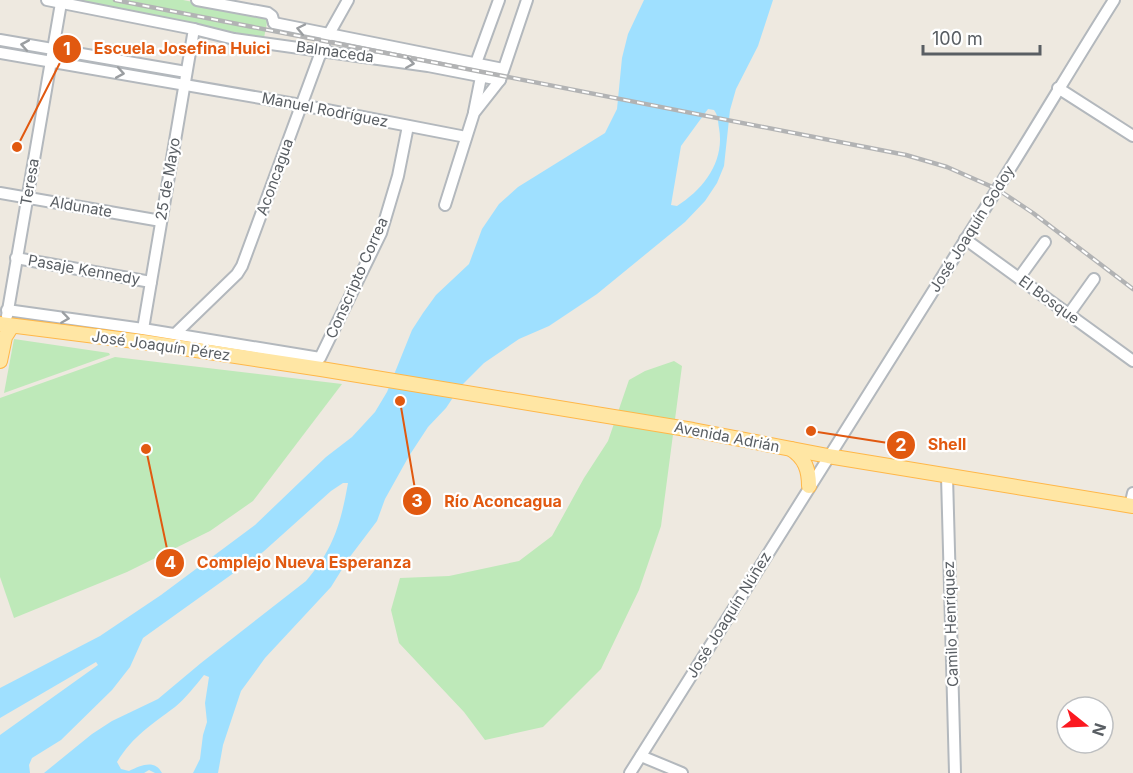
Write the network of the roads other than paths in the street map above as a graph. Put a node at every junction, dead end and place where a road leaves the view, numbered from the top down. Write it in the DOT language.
graph roads {
  1 [pos="47,0"];
  2 [pos="197,0"];
  3 [pos="348,0"];
  4 [pos="499,0"];
  5 [pos="527,0"];
  6 [pos="1114,0"];
  7 [pos="61,3"];
  8 [pos="274,23"];
  9 [pos="194,29"];
  10 [pos="328,35"];
  11 [pos="0,40"];
  12 [pos="270,43"];
  13 [pos="53,50"];
  14 [pos="321,50"];
  15 [pos="0,53"];
  16 [pos="51,61"];
  17 [pos="476,63"];
  18 [pos="186,72"];
  19 [pos="501,75"];
  20 [pos="482,77"];
  21 [pos="184,85"];
  22 [pos="1058,88"];
  23 [pos="301,105"];
  24 [pos="474,113"];
  25 [pos="408,126"];
  26 [pos="1133,136"];
  27 [pos="466,137"];
  28 [pos="0,193"];
  29 [pos="28,198"];
  30 [pos="445,205"];
  31 [pos="161,221"];
  32 [pos="965,239"];
  33 [pos="1045,242"];
  34 [pos="16,258"];
  35 [pos="1019,278"];
  36 [pos="1094,279"];
  37 [pos="151,282"];
  38 [pos="1069,314"];
  39 [pos="5,325"];
  40 [pos="143,329"];
  41 [pos="175,334"];
  42 [pos="0,361"];
  43 [pos="1133,361"];
  44 [pos="321,364"];
  45 [pos="791,449"];
  46 [pos="828,456"];
  47 [pos="947,476"];
  48 [pos="809,486"];
  49 [pos="1132,502"];
  50 [pos="641,756"];
  51 [pos="630,773"];
  52 [pos="682,773"];
  53 [pos="955,773"];
  1 -- 7 [label="street, Balmaceda"];
  2 -- 8 [label="street, Balmaceda"];
  3 -- 10 [label="street, Aconcagua"];
  4 -- 17 [label="street"];
  5 -- 19 [label="street"];
  6 -- 22 [label="street, José Joaquín Godoy"];
  7 -- 9 [label="street, Balmaceda"];
  7 -- 13 [label="street, Teresa"];
  10 -- 8 [label="street, Balmaceda, one-way"];
  8 -- 12 [label="street"];
  9 -- 12 [label="street, Balmaceda"];
  9 -- 18 [label="street, 25 de Mayo"];
  10 -- 14 [label="street, Aconcagua"];
  10 -- 17 [label="street, Balmaceda"];
  13 -- 11 [label="street, one-way"];
  12 -- 14 [label="street, Balmaceda"];
  13 -- 16 [label="street, Teresa"];
  13 -- 18 [label="street"];
  14 -- 20 [label="street, Balmaceda, one-way"];
  14 -- 23 [label="street, Aconcagua"];
  15 -- 16 [label="street, Manuel Rodríguez"];
  16 -- 21 [label="street, Manuel Rodríguez, one-way"];
  16 -- 29 [label="street, Teresa"];
  17 -- 19 [label="street, Balmaceda"];
  18 -- 21 [label="street, 25 de Mayo"];
  19 -- 20 [label="street, Balmaceda"];
  19 -- 24 [label="street"];
  20 -- 24 [label="street"];
  21 -- 23 [label="street, Manuel Rodríguez"];
  21 -- 31 [label="street, 25 de Mayo"];
  22 -- 26 [label="street"];
  22 -- 32 [label="street, José Joaquín Godoy"];
  23 -- 25 [label="street, Manuel Rodríguez"];
  23 -- 41 [label="street, Aconcagua"];
  24 -- 27 [label="street"];
  25 -- 27 [label="street, Manuel Rodríguez"];
  25 -- 44 [label="street, Conscripto Correa"];
  27 -- 30 [label="street"];
  28 -- 29 [label="street, Aldunate"];
  29 -- 31 [label="street, Aldunate"];
  29 -- 34 [label="street, Teresa"];
  31 -- 37 [label="street, 25 de Mayo"];
  32 -- 35 [label="street, El Bosque"];
  32 -- 46 [label="street, José Joaquín Godoy"];
  33 -- 35 [label="street"];
  34 -- 37 [label="street, Pasaje Kennedy"];
  34 -- 39 [label="street, Teresa"];
  35 -- 38 [label="street, El Bosque"];
  36 -- 38 [label="street"];
  37 -- 40 [label="street, 25 de Mayo"];
  38 -- 43 [label="street, El Bosque"];
  39 -- 40 [label="street, José Joaquín Pérez, one-way"];
  39 -- 42 [label="main road, Teresa"];
  39 -- 44 [label="main road, José Joaquín Pérez"];
  40 -- 41 [label="street, José Joaquín Pérez"];
  41 -- 44 [label="street, José Joaquín Pérez"];
  44 -- 45 [label="main road, Avenida Adrián"];
  45 -- 46 [label="main road, Avenida Adrián"];
  45 -- 48 [label="main road"];
  46 -- 47 [label="main road, Avenida Adrián"];
  46 -- 48 [label="street, José Joaquín Núñez"];
  47 -- 49 [label="main road, Avenida Adrián"];
  47 -- 53 [label="street, Camilo Henríquez"];
  48 -- 50 [label="street, José Joaquín Núñez"];
  50 -- 51 [label="street, José Joaquín Núñez"];
  50 -- 52 [label="street"];
}
